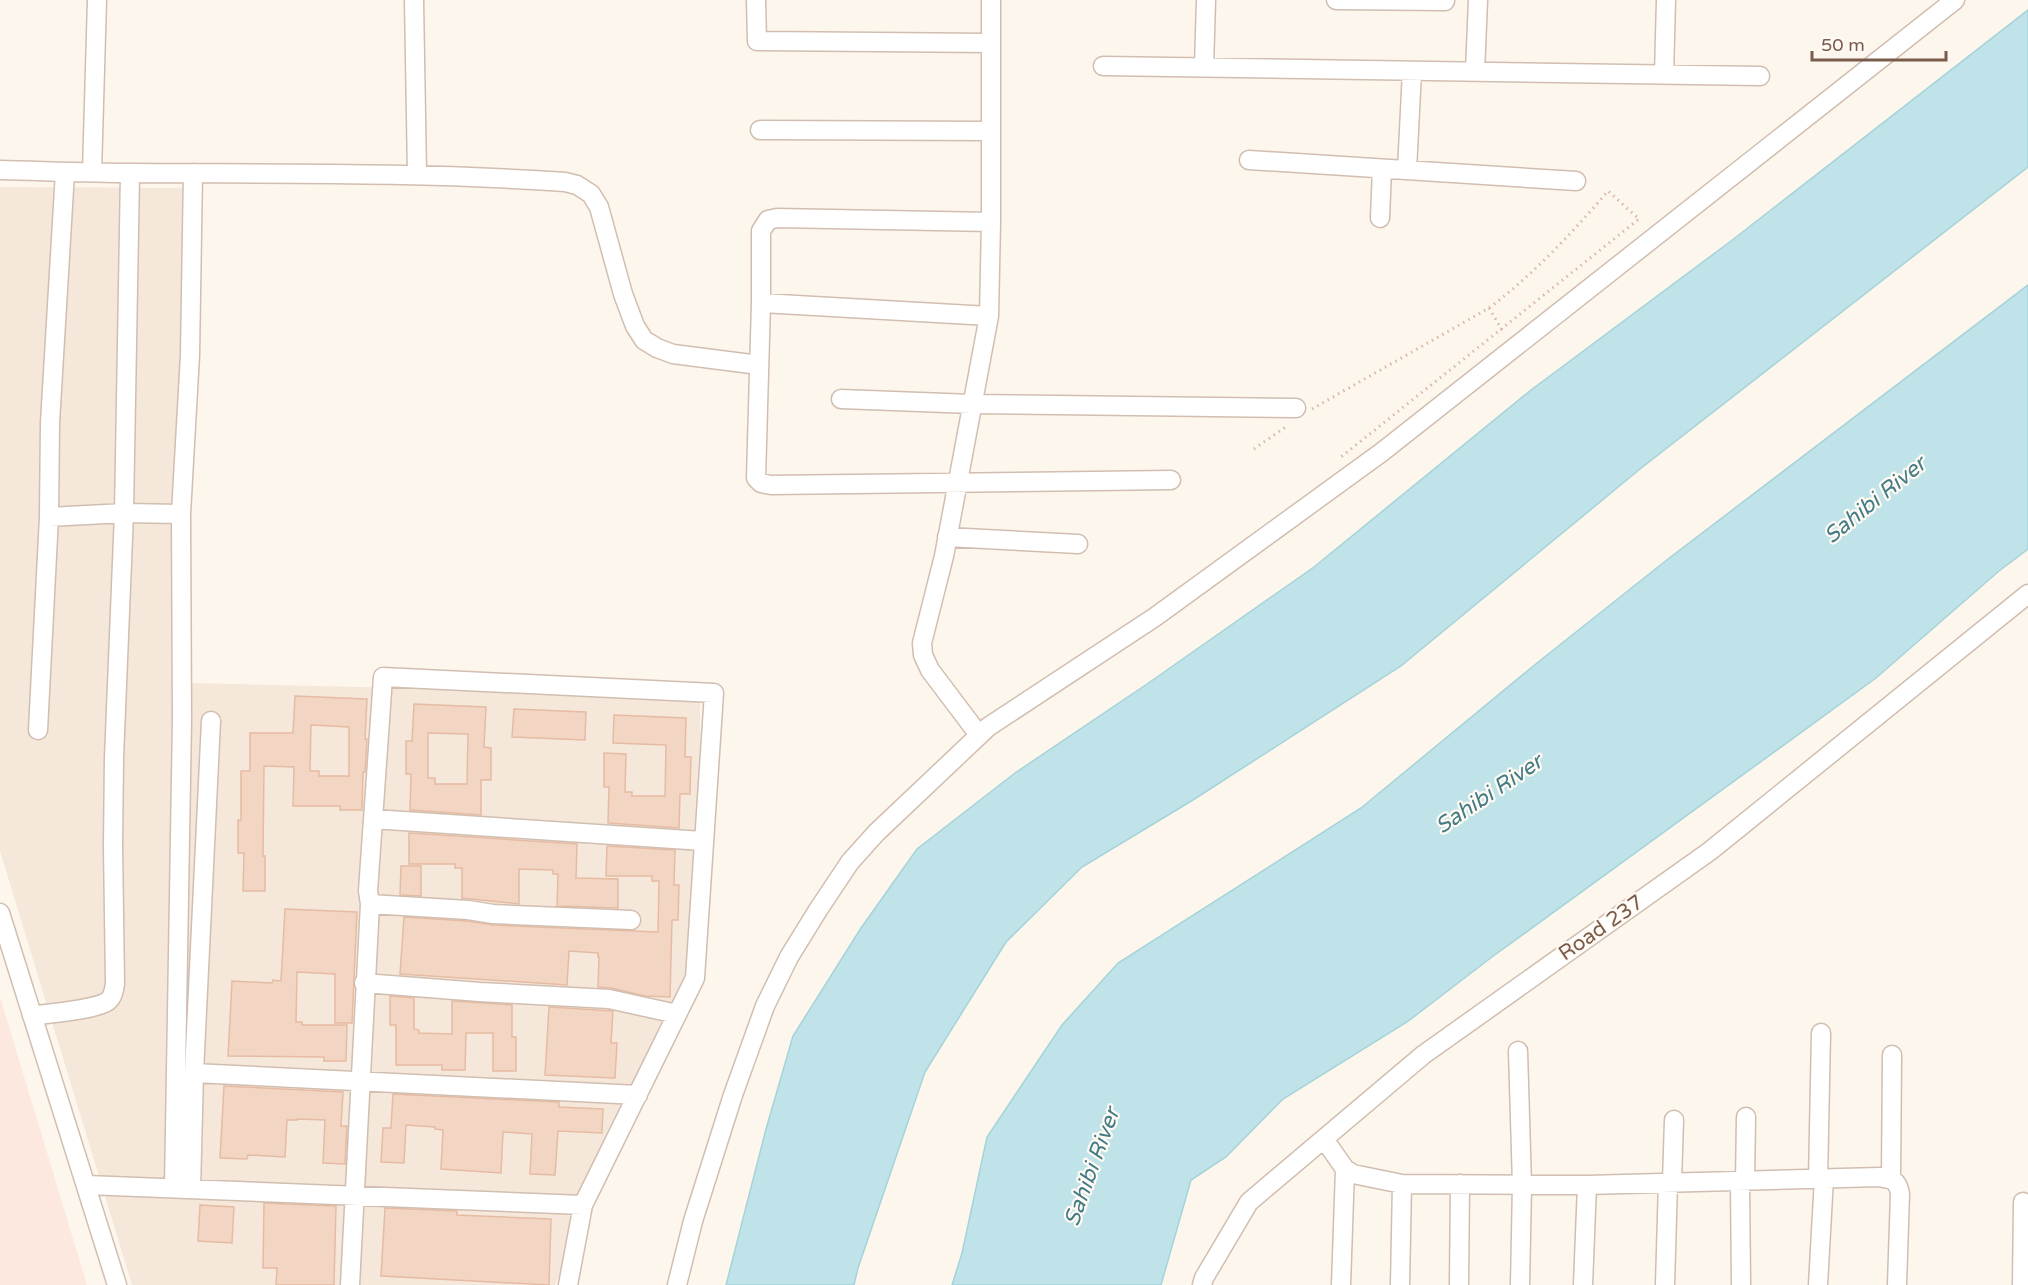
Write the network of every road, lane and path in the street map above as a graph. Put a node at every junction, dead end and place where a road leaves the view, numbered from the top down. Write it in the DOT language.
graph roads {
  1 [pos="97,0"];
  2 [pos="414,0"];
  3 [pos="756,0"];
  4 [pos="991,0"];
  5 [pos="1206,0"];
  6 [pos="1336,0"];
  7 [pos="1478,0"];
  8 [pos="1666,0"];
  9 [pos="1955,0"];
  10 [pos="1445,2"];
  11 [pos="990,43"];
  12 [pos="1103,66"];
  13 [pos="1204,67"];
  14 [pos="1412,71"];
  15 [pos="1475,72"];
  16 [pos="1664,75"];
  17 [pos="1760,76"];
  18 [pos="760,130"];
  19 [pos="990,131"];
  20 [pos="1249,160"];
  21 [pos="1382,169"];
  22 [pos="0,170"];
  23 [pos="1407,170"];
  24 [pos="65,172"];
  25 [pos="92,172"];
  26 [pos="130,173"];
  27 [pos="193,173"];
  28 [pos="417,175"];
  29 [pos="1576,181"];
  30 [pos="1380,218"];
  31 [pos="991,222"];
  32 [pos="761,303"];
  33 [pos="1489,308"];
  34 [pos="989,316"];
  35 [pos="1502,330"];
  36 [pos="759,364"];
  37 [pos="841,399"];
  38 [pos="972,404"];
  39 [pos="1300,413"];
  40 [pos="1254,449"];
  41 [pos="1341,457"];
  42 [pos="1171,480"];
  43 [pos="957,484"];
  44 [pos="124,513"];
  45 [pos="181,514"];
  46 [pos="49,517"];
  47 [pos="947,537"];
  48 [pos="1078,544"];
  49 [pos="2028,594"];
  50 [pos="212,721"];
  51 [pos="38,730"];
  52 [pos="979,735"];
  53 [pos="373,819"];
  54 [pos="704,841"];
  55 [pos="370,904"];
  56 [pos="0,914"];
  57 [pos="631,920"];
  58 [pos="364,983"];
  59 [pos="677,1014"];
  60 [pos="32,1016"];
  61 [pos="1821,1033"];
  62 [pos="1518,1051"];
  63 [pos="1892,1055"];
  64 [pos="194,1073"];
  65 [pos="360,1079"];
  66 [pos="638,1095"];
  67 [pos="1746,1117"];
  68 [pos="1674,1120"];
  69 [pos="1324,1138"];
  70 [pos="1345,1168"];
  71 [pos="1821,1179"];
  72 [pos="1891,1179"];
  73 [pos="1670,1182"];
  74 [pos="1743,1182"];
  75 [pos="1402,1184"];
  76 [pos="1460,1184"];
  77 [pos="87,1185"];
  78 [pos="1522,1185"];
  79 [pos="1587,1185"];
  80 [pos="182,1189"];
  81 [pos="355,1197"];
  82 [pos="2023,1202"];
  83 [pos="583,1205"];
  84 [pos="117,1285"];
  85 [pos="350,1285"];
  86 [pos="568,1285"];
  87 [pos="676,1285"];
  88 [pos="1202,1285"];
  89 [pos="1341,1285"];
  90 [pos="1400,1285"];
  91 [pos="1459,1285"];
  92 [pos="1520,1285"];
  93 [pos="1583,1285"];
  94 [pos="1665,1285"];
  95 [pos="1741,1285"];
  96 [pos="1818,1285"];
  97 [pos="1897,1285"];
  98 [pos="2022,1285"];
  1 -- 25 [label="street"];
  2 -- 28 [label="street"];
  3 -- 11 [label="street"];
  4 -- 11 [label="street"];
  5 -- 13 [label="street"];
  6 -- 10 [label="street"];
  7 -- 15 [label="street"];
  8 -- 16 [label="street"];
  9 -- 52 [label="street"];
  11 -- 19 [label="street"];
  12 -- 13 [label="street"];
  13 -- 14 [label="street"];
  14 -- 15 [label="street"];
  14 -- 23 [label="street"];
  15 -- 16 [label="street"];
  16 -- 17 [label="street"];
  18 -- 19 [label="street"];
  19 -- 31 [label="street"];
  20 -- 21 [label="street"];
  21 -- 23 [label="street"];
  21 -- 30 [label="street"];
  22 -- 24 [label="street"];
  23 -- 29 [label="street"];
  24 -- 25 [label="street"];
  24 -- 46 [label="street"];
  25 -- 26 [label="street"];
  26 -- 27 [label="street"];
  26 -- 44 [label="street"];
  27 -- 28 [label="street"];
  27 -- 45 [label="street"];
  28 -- 36 [label="street"];
  31 -- 32 [label="street"];
  31 -- 34 [label="street"];
  32 -- 34 [label="street"];
  32 -- 36 [label="street"];
  33 -- 35 [label="path"];
  33 -- 35 [label="path"];
  33 -- 39 [label="path"];
  34 -- 38 [label="street"];
  35 -- 41 [label="path"];
  36 -- 43 [label="street"];
  37 -- 38 [label="street"];
  38 -- 39 [label="street"];
  38 -- 43 [label="street"];
  39 -- 40 [label="path"];
  42 -- 43 [label="street"];
  43 -- 47 [label="street"];
  44 -- 45 [label="street"];
  44 -- 46 [label="street"];
  44 -- 60 [label="street"];
  45 -- 80 [label="street"];
  46 -- 51 [label="street"];
  47 -- 48 [label="street"];
  47 -- 52 [label="street"];
  49 -- 69 [label="street, Road 237"];
  50 -- 64 [label="street"];
  52 -- 87 [label="street"];
  53 -- 54 [label="street"];
  53 -- 54 [label="street"];
  53 -- 55 [label="street"];
  54 -- 59 [label="street"];
  55 -- 57 [label="street"];
  55 -- 58 [label="street"];
  56 -- 60 [label="street"];
  58 -- 59 [label="street"];
  58 -- 65 [label="street"];
  59 -- 66 [label="street"];
  60 -- 77 [label="street"];
  61 -- 71 [label="street"];
  62 -- 78 [label="street"];
  63 -- 72 [label="street"];
  64 -- 65 [label="street"];
  64 -- 80 [label="street"];
  65 -- 66 [label="street"];
  65 -- 81 [label="street"];
  66 -- 83 [label="street"];
  67 -- 74 [label="street"];
  68 -- 73 [label="street"];
  69 -- 70 [label="street"];
  69 -- 88 [label="street, Road 237"];
  70 -- 75 [label="street"];
  70 -- 89 [label="street"];
  71 -- 72 [label="street"];
  71 -- 74 [label="street"];
  71 -- 96 [label="street"];
  72 -- 97 [label="street"];
  73 -- 74 [label="street"];
  73 -- 79 [label="street"];
  73 -- 94 [label="street"];
  74 -- 95 [label="street"];
  75 -- 76 [label="street"];
  75 -- 90 [label="street"];
  76 -- 78 [label="street"];
  76 -- 91 [label="street"];
  77 -- 80 [label="street"];
  77 -- 84 [label="street"];
  78 -- 79 [label="street"];
  78 -- 92 [label="street"];
  79 -- 93 [label="street"];
  80 -- 81 [label="street"];
  81 -- 83 [label="street"];
  81 -- 85 [label="street"];
  82 -- 98 [label="street"];
  83 -- 86 [label="street"];
}
